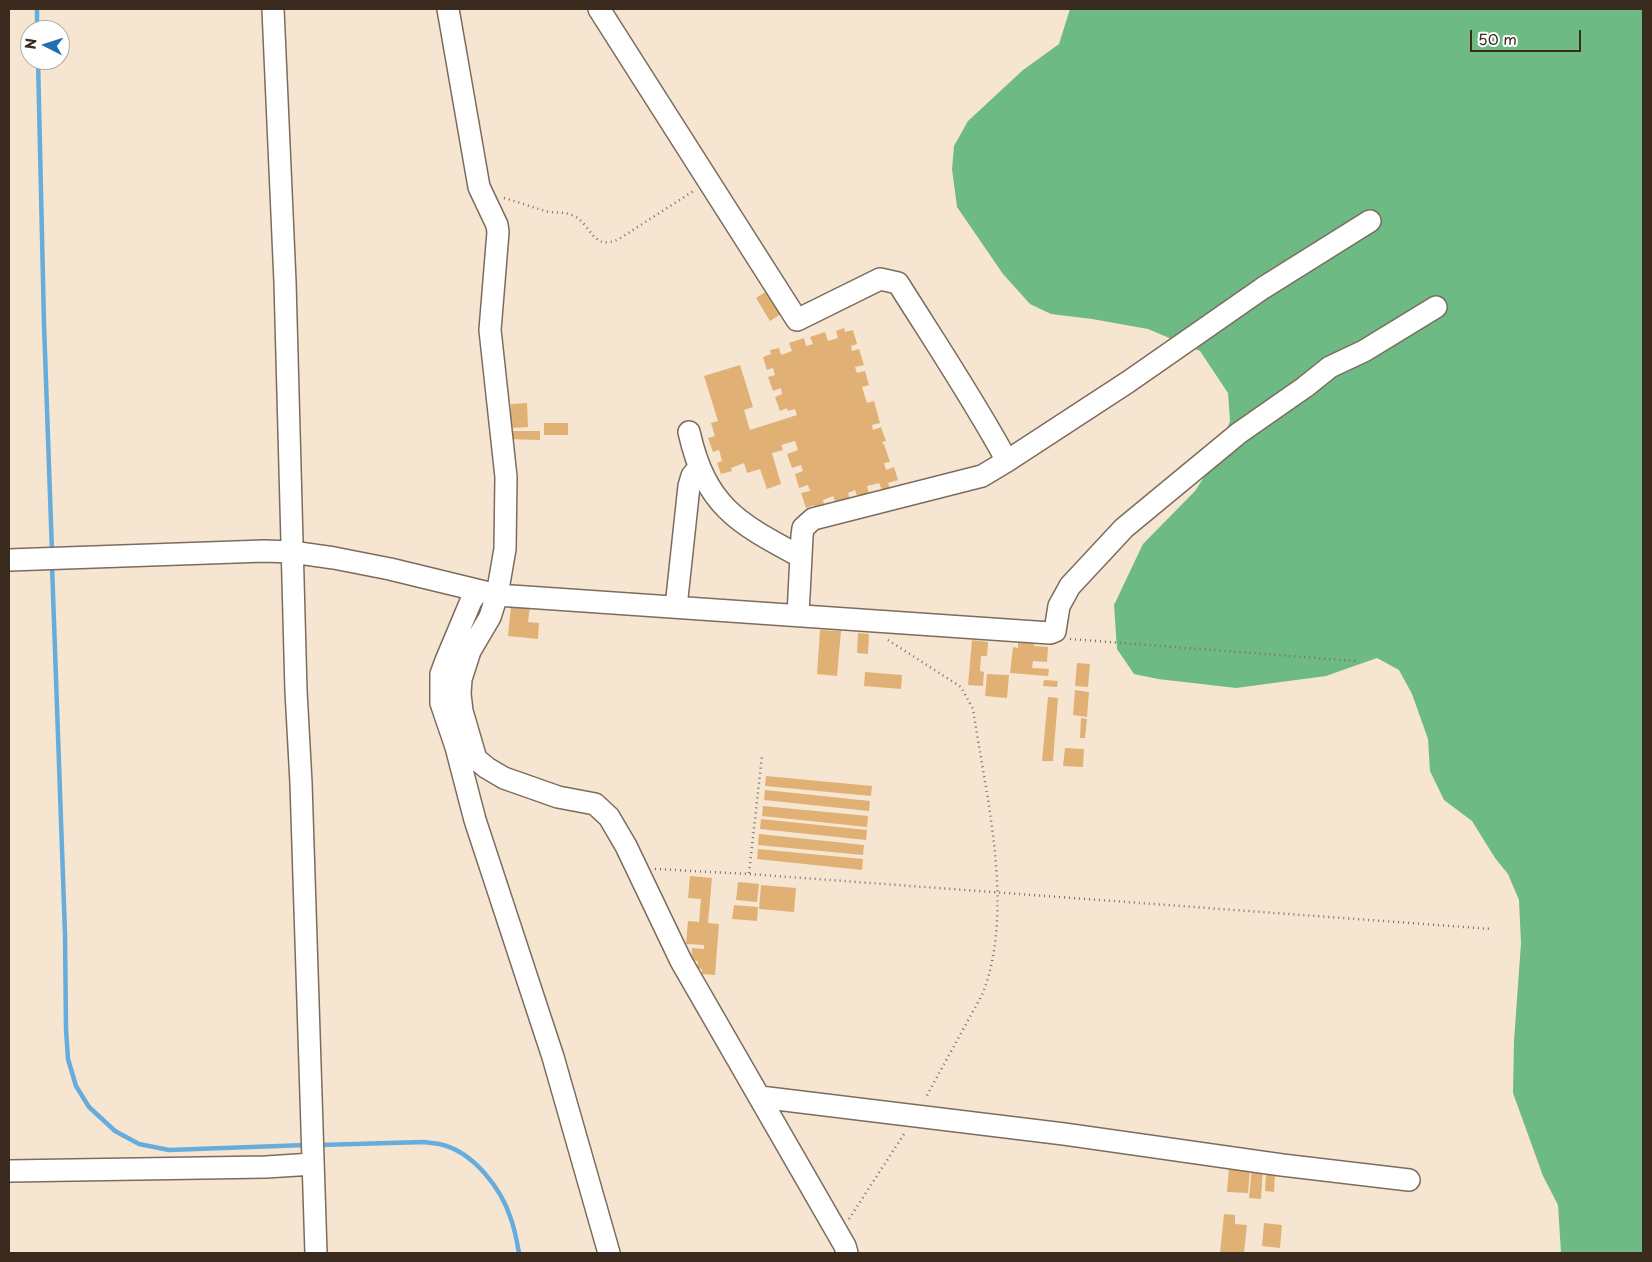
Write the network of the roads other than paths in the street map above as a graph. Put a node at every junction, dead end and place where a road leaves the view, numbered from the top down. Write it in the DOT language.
graph roads {
  1 [pos="273,9"];
  2 [pos="448,9"];
  3 [pos="599,9"];
  4 [pos="1370,221"];
  5 [pos="1436,307"];
  6 [pos="689,432"];
  7 [pos="1007,462"];
  8 [pos="699,467"];
  9 [pos="292,552"];
  10 [pos="801,557"];
  11 [pos="9,560"];
  12 [pos="487,593"];
  13 [pos="676,607"];
  14 [pos="798,616"];
  15 [pos="760,1097"];
  16 [pos="313,1164"];
  17 [pos="9,1171"];
  18 [pos="1409,1180"];
  19 [pos="316,1253"];
  20 [pos="609,1253"];
  21 [pos="847,1253"];
  1 -- 9 [label="street"];
  2 -- 12 [label="street"];
  3 -- 7 [label="street"];
  4 -- 7 [label="street"];
  5 -- 14 [label="street"];
  6 -- 8 [label="street"];
  7 -- 10 [label="street"];
  8 -- 10 [label="street"];
  8 -- 13 [label="street"];
  9 -- 11 [label="street"];
  9 -- 12 [label="street"];
  9 -- 16 [label="street"];
  10 -- 14 [label="street"];
  12 -- 13 [label="street"];
  12 -- 15 [label="street"];
  12 -- 20 [label="street"];
  13 -- 14 [label="street"];
  15 -- 18 [label="street"];
  15 -- 21 [label="street"];
  16 -- 17 [label="street"];
  16 -- 19 [label="street"];
}
